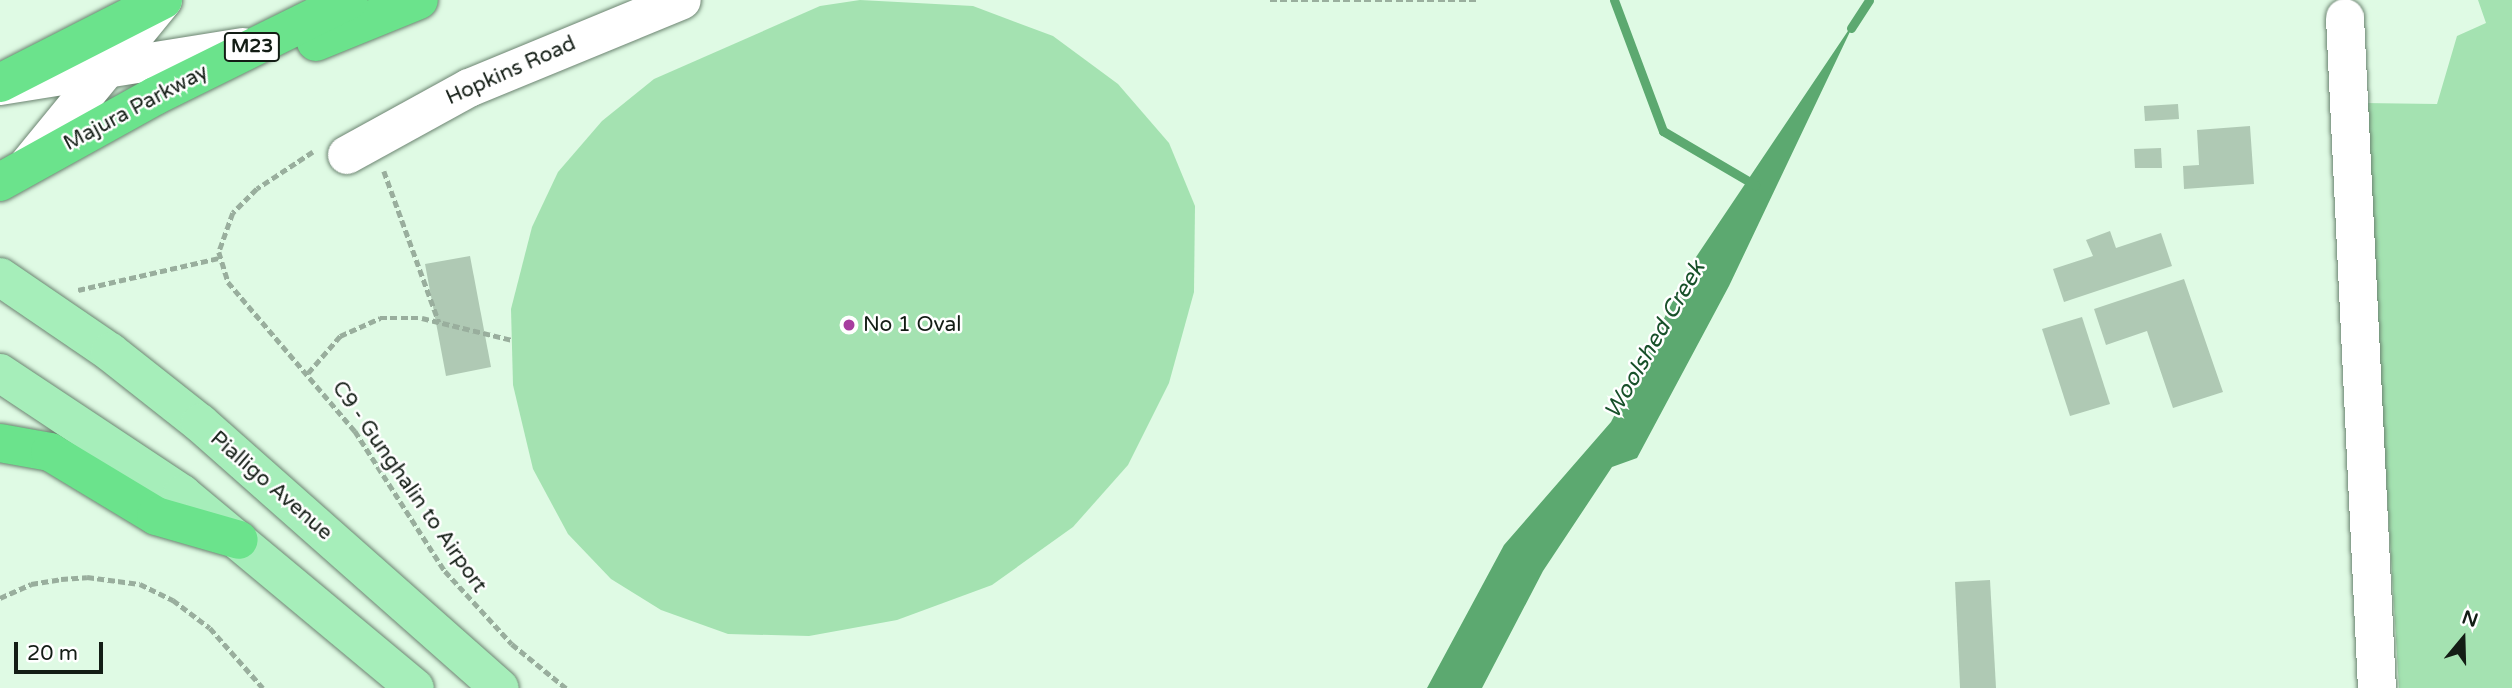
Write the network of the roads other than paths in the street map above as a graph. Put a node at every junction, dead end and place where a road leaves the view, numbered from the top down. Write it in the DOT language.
graph roads {
  1 [pos="163,0"];
  2 [pos="349,0"];
  3 [pos="419,0"];
  4 [pos="682,0"];
  5 [pos="2345,18"];
  6 [pos="256,44"];
  7 [pos="104,72"];
  8 [pos="0,85"];
  9 [pos="155,96"];
  10 [pos="346,148"];
  11 [pos="14,173"];
  12 [pos="0,277"];
  13 [pos="14,381"];
  14 [pos="0,443"];
  15 [pos="239,540"];
  16 [pos="415,688"];
  17 [pos="500,688"];
  18 [pos="2377,688"];
  1 -- 7 [label="street"];
  1 -- 8 [label="highway"];
  2 -- 6 [label="highway, Majura Parkway / M23"];
  3 -- 9 [label="highway"];
  4 -- 10 [label="street, Hopkins Road"];
  5 -- 18 [label="street"];
  6 -- 7 [label="street"];
  6 -- 9 [label="highway, Majura Parkway / M23"];
  7 -- 8 [label="street"];
  7 -- 11 [label="street"];
  9 -- 11 [label="highway, Majura Parkway / M23"];
  12 -- 17 [label="main road, Pialligo Avenue"];
  13 -- 15 [label="main road"];
  14 -- 15 [label="highway"];
  15 -- 16 [label="main road"];
}
